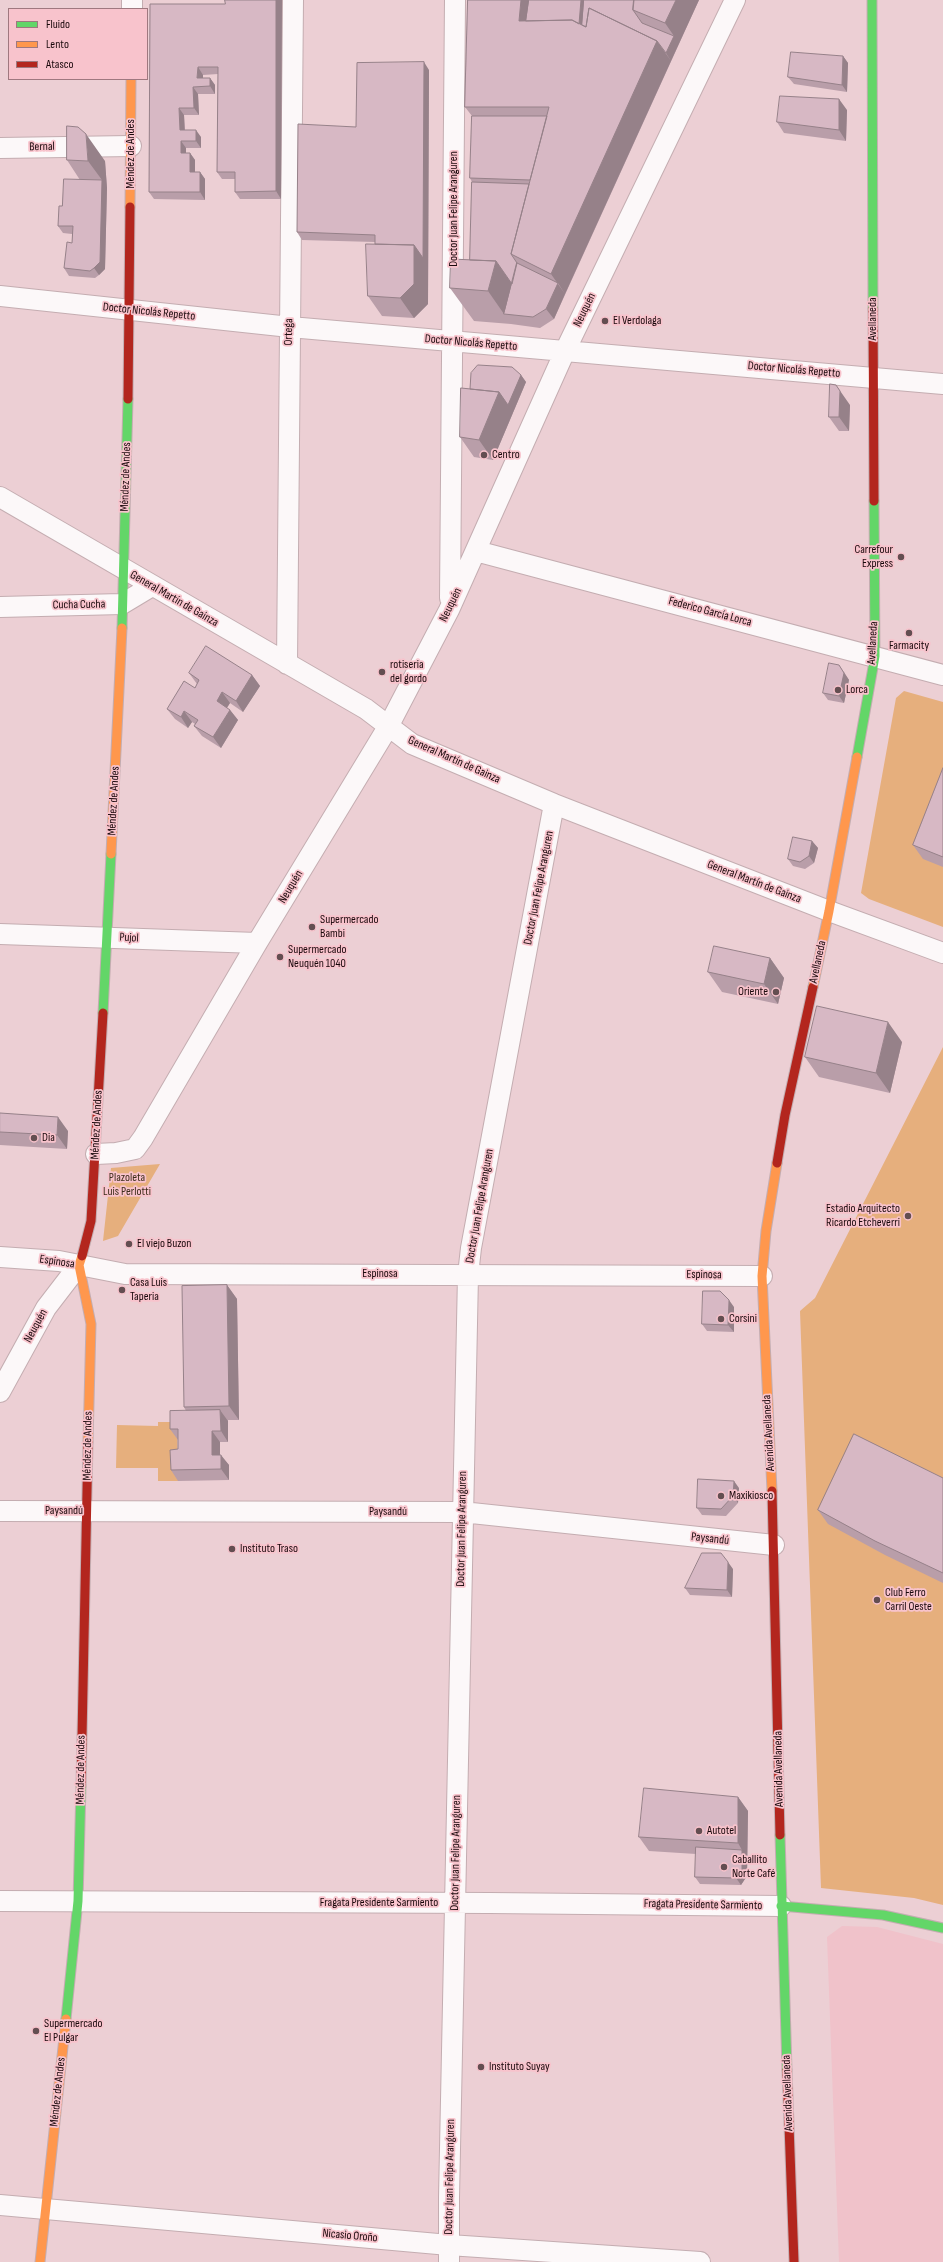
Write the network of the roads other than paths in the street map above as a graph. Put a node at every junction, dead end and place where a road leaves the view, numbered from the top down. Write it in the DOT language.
graph roads {
  1 [pos="293,0"];
  2 [pos="455,0"];
  3 [pos="735,0"];
  4 [pos="872,0"];
  5 [pos="131,80"];
  6 [pos="131,146"];
  7 [pos="0,148"];
  8 [pos="0,296"];
  9 [pos="130,310"];
  10 [pos="290,327"];
  11 [pos="453,342"];
  12 [pos="565,351"];
  13 [pos="873,376"];
  14 [pos="943,384"];
  15 [pos="0,497"];
  16 [pos="476,551"];
  17 [pos="123,569"];
  18 [pos="152,586"];
  19 [pos="122,604"];
  20 [pos="0,607"];
  21 [pos="449,610"];
  22 [pos="875,656"];
  23 [pos="286,664"];
  24 [pos="943,675"];
  25 [pos="388,727"];
  26 [pos="554,804"];
  27 [pos="829,911"];
  28 [pos="0,934"];
  29 [pos="108,937"];
  30 [pos="257,943"];
  31 [pos="943,953"];
  32 [pos="96,1154"];
  33 [pos="0,1257"];
  34 [pos="79,1265"];
  35 [pos="468,1275"];
  36 [pos="762,1276"];
  37 [pos="0,1392"];
  38 [pos="0,1511"];
  39 [pos="87,1511"];
  40 [pos="462,1512"];
  41 [pos="774,1545"];
  42 [pos="0,1901"];
  43 [pos="78,1901"];
  44 [pos="455,1904"];
  45 [pos="781,1906"];
  46 [pos="943,1928"];
  47 [pos="0,2205"];
  48 [pos="46,2209"];
  49 [pos="449,2253"];
  50 [pos="40,2262"];
  51 [pos="700,2262"];
  52 [pos="794,2262"];
  1 -- 10 [label="street, Ortega"];
  2 -- 11 [label="street, Doctor Juan Felipe Aranguren"];
  3 -- 12 [label="street, Neuquén"];
  4 -- 13 [label="street, Avellaneda"];
  5 -- 6 [label="street, Méndez de Andes"];
  6 -- 7 [label="street, Bernal"];
  6 -- 9 [label="street, Méndez de Andes"];
  8 -- 9 [label="street, Doctor Nicolás Repetto"];
  9 -- 10 [label="street, Doctor Nicolás Repetto"];
  9 -- 17 [label="street, Méndez de Andes"];
  10 -- 11 [label="street, Doctor Nicolás Repetto"];
  10 -- 23 [label="street, Ortega"];
  11 -- 12 [label="street, Doctor Nicolás Repetto"];
  11 -- 21 [label="street, Doctor Juan Felipe Aranguren"];
  12 -- 13 [label="street, Doctor Nicolás Repetto"];
  12 -- 16 [label="street, Neuquén"];
  13 -- 14 [label="street, Doctor Nicolás Repetto"];
  13 -- 22 [label="street, Avellaneda"];
  15 -- 17 [label="street, General Martín de Gainza"];
  16 -- 21 [label="street, Neuquén"];
  16 -- 22 [label="street, Federico García Lorca"];
  17 -- 18 [label="street, General Martín de Gainza"];
  17 -- 19 [label="street, Méndez de Andes"];
  18 -- 19 [label="street, Cucha Cucha"];
  18 -- 23 [label="street, General Martín de Gainza"];
  19 -- 20 [label="street, Cucha Cucha"];
  19 -- 29 [label="street, Méndez de Andes"];
  21 -- 25 [label="street, Neuquén"];
  22 -- 24 [label="street, Federico García Lorca"];
  22 -- 27 [label="street, Avellaneda"];
  23 -- 25 [label="street, General Martín de Gainza"];
  25 -- 26 [label="street, General Martín de Gainza"];
  25 -- 30 [label="street, Neuquén"];
  26 -- 27 [label="street, General Martín de Gainza"];
  26 -- 35 [label="street, Doctor Juan Felipe Aranguren"];
  27 -- 31 [label="street, General Martín de Gainza"];
  27 -- 36 [label="street, Avellaneda"];
  28 -- 29 [label="street, Pujol"];
  29 -- 30 [label="street, Pujol"];
  29 -- 32 [label="street, Méndez de Andes"];
  30 -- 32 [label="street, Neuquén"];
  32 -- 34 [label="street, Méndez de Andes"];
  33 -- 34 [label="street, Espinosa"];
  34 -- 35 [label="street, Espinosa"];
  34 -- 37 [label="street, Neuquén"];
  34 -- 39 [label="street, Méndez de Andes"];
  35 -- 36 [label="street, Espinosa"];
  35 -- 40 [label="street, Doctor Juan Felipe Aranguren"];
  36 -- 41 [label="street, Avenida Avellaneda"];
  38 -- 39 [label="street, Paysandú"];
  39 -- 40 [label="street, Paysandú"];
  39 -- 43 [label="street, Méndez de Andes"];
  40 -- 41 [label="street, Paysandú"];
  40 -- 44 [label="street, Doctor Juan Felipe Aranguren"];
  41 -- 45 [label="street, Avenida Avellaneda"];
  42 -- 43 [label="street, Fragata Presidente Sarmiento"];
  43 -- 44 [label="street, Fragata Presidente Sarmiento"];
  43 -- 48 [label="street, Méndez de Andes"];
  44 -- 45 [label="street, Fragata Presidente Sarmiento"];
  44 -- 49 [label="street, Doctor Juan Felipe Aranguren"];
  45 -- 46 [label="street"];
  45 -- 52 [label="street, Avenida Avellaneda"];
  47 -- 48 [label="street, Nicasio Oroño"];
  48 -- 49 [label="street, Nicasio Oroño"];
  48 -- 50 [label="street, Méndez de Andes"];
  49 -- 51 [label="street, Nicasio Oroño"];
}
